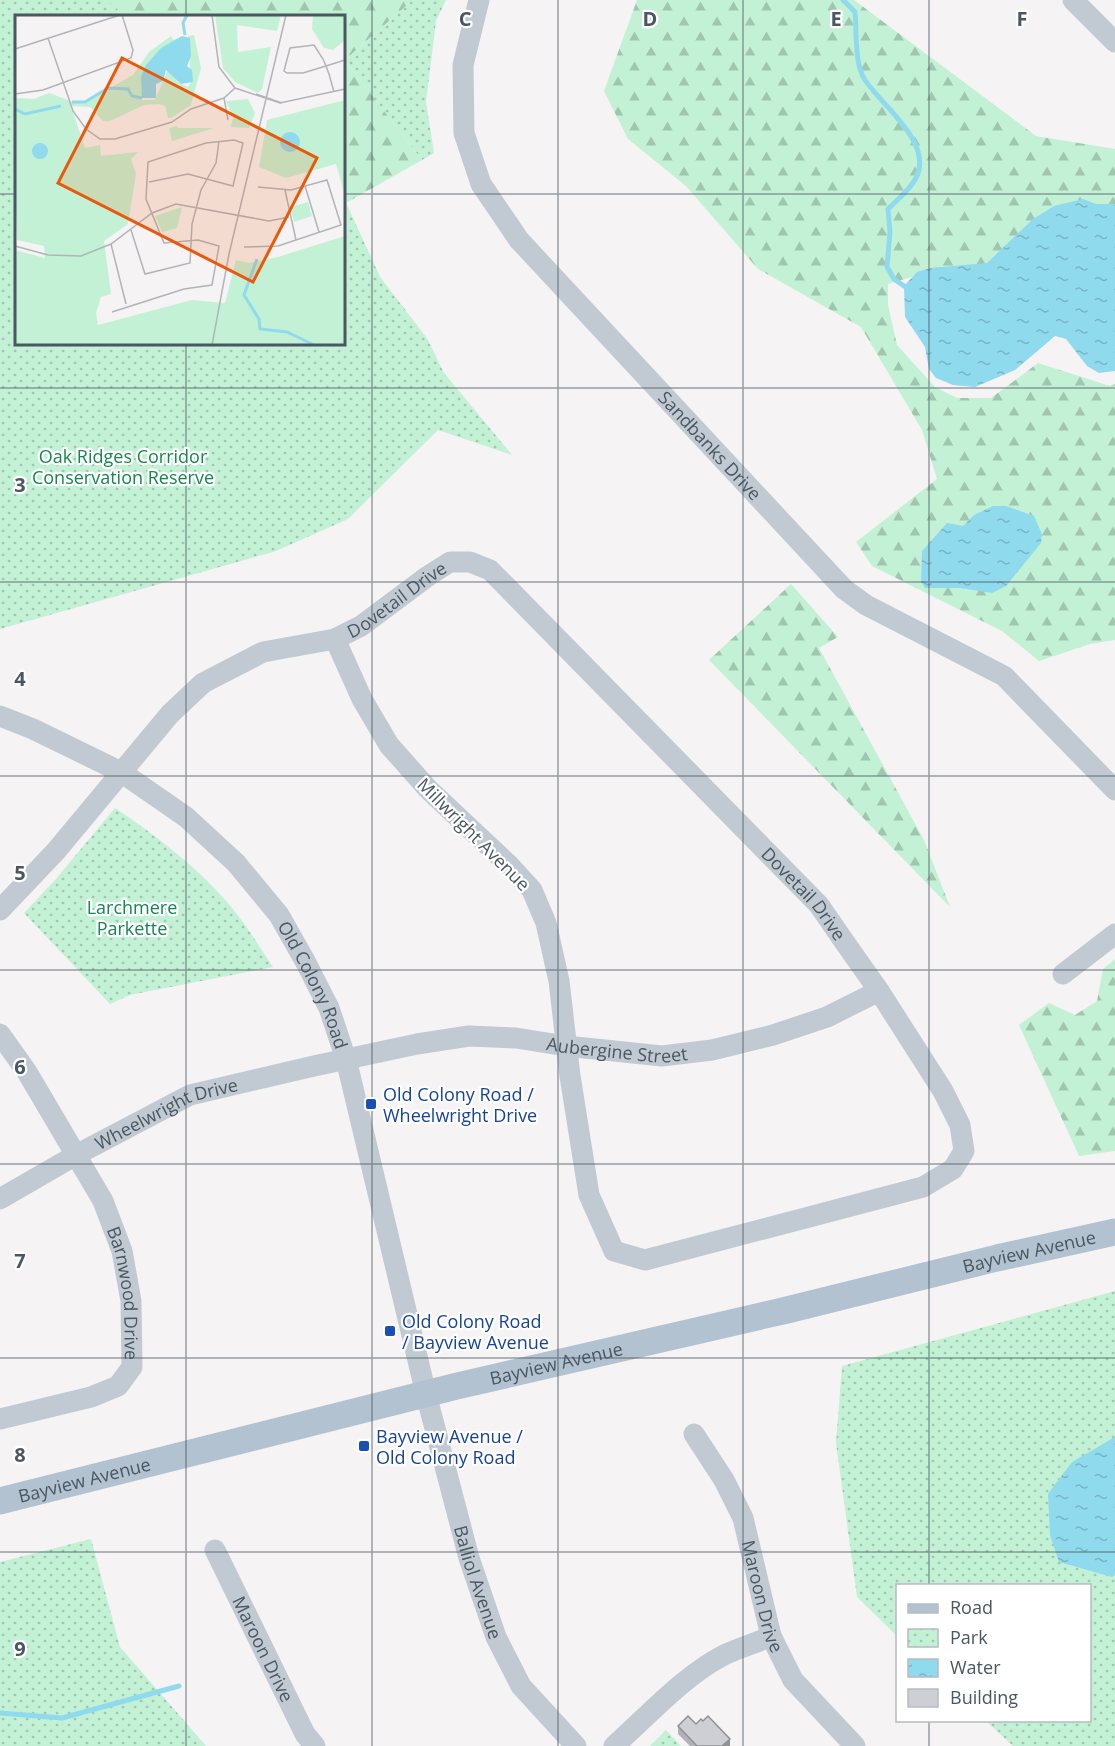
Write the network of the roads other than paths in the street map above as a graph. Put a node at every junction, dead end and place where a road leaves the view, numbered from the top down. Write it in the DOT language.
graph roads {
  1 [pos="478,0"];
  2 [pos="1072,0"];
  3 [pos="1115,42"];
  4 [pos="335,639"];
  5 [pos="0,716"];
  6 [pos="121,772"];
  7 [pos="1115,790"];
  8 [pos="0,910"];
  9 [pos="1115,934"];
  10 [pos="1063,974"];
  11 [pos="879,991"];
  12 [pos="0,1034"];
  13 [pos="566,1046"];
  14 [pos="345,1059"];
  15 [pos="76,1155"];
  16 [pos="0,1199"];
  17 [pos="1115,1232"];
  18 [pos="426,1394"];
  19 [pos="0,1419"];
  20 [pos="694,1434"];
  21 [pos="0,1501"];
  22 [pos="215,1550"];
  23 [pos="771,1636"];
  24 [pos="315,1746"];
  25 [pos="576,1746"];
  26 [pos="614,1746"];
  27 [pos="855,1746"];
  1 -- 7 [label="street, Sandbanks Drive"];
  2 -- 3 [label="street"];
  4 -- 6 [label="street, Dovetail Drive"];
  4 -- 11 [label="street, Dovetail Drive"];
  4 -- 13 [label="street, Millwright Avenue"];
  5 -- 6 [label="street, Old Colony Road"];
  6 -- 8 [label="street, Dovetail Drive"];
  6 -- 14 [label="street, Old Colony Road"];
  9 -- 10 [label="street"];
  11 -- 13 [label="street, Aubergine Street"];
  11 -- 13 [label="street, Dovetail Drive"];
  12 -- 15 [label="street, Barnwood Drive"];
  13 -- 14 [label="street, Aubergine Street"];
  14 -- 15 [label="street, Wheelwright Drive"];
  14 -- 18 [label="street, Old Colony Road"];
  15 -- 16 [label="street, Wheelwright Drive"];
  15 -- 19 [label="street, Barnwood Drive"];
  17 -- 18 [label="main road, Bayview Avenue"];
  18 -- 21 [label="main road, Bayview Avenue"];
  18 -- 25 [label="street, Balliol Avenue"];
  20 -- 23 [label="street, Maroon Drive"];
  22 -- 24 [label="street, Maroon Drive"];
  23 -- 26 [label="street"];
  23 -- 27 [label="street, Maroon Drive"];
}
